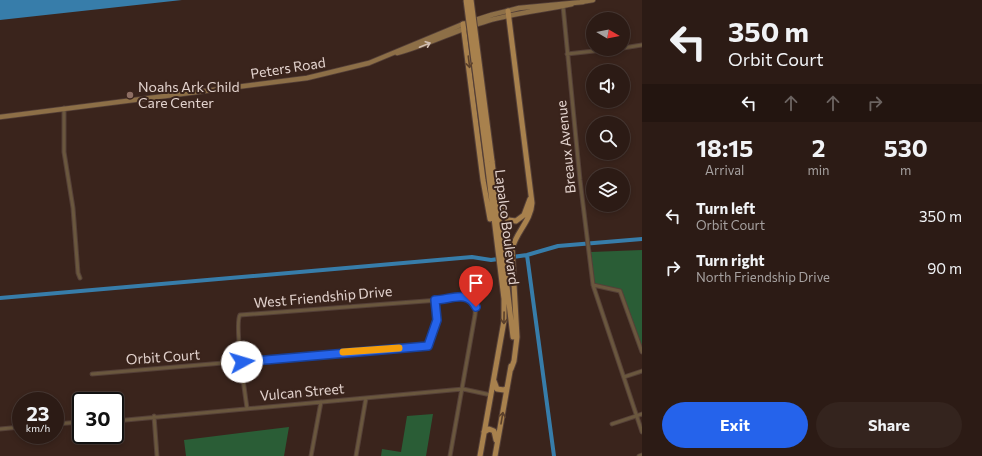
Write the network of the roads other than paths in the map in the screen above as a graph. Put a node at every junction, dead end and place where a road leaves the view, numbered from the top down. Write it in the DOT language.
graph roads {
  1 [pos="466,0"];
  2 [pos="471,0"];
  3 [pos="594,0"];
  4 [pos="583,2"];
  5 [pos="562,6"];
  6 [pos="508,13"];
  7 [pos="463,26"];
  8 [pos="642,46"];
  9 [pos="630,47"];
  10 [pos="586,52"];
  11 [pos="567,54"];
  12 [pos="64,108"];
  13 [pos="0,117"];
  14 [pos="489,161"];
  15 [pos="531,192"];
  16 [pos="497,201"];
  17 [pos="500,251"];
  18 [pos="502,264"];
  19 [pos="80,278"];
  20 [pos="593,285"];
  21 [pos="435,300"];
  22 [pos="642,352"];
  23 [pos="242,362"];
  24 [pos="510,369"];
  25 [pos="642,371"];
  26 [pos="92,374"];
  27 [pos="624,377"];
  28 [pos="494,380"];
  29 [pos="507,388"];
  30 [pos="463,389"];
  31 [pos="491,395"];
  32 [pos="366,398"];
  33 [pos="321,402"];
  34 [pos="247,408"];
  35 [pos="642,414"];
  36 [pos="154,416"];
  37 [pos="637,416"];
  38 [pos="124,419"];
  39 [pos="612,424"];
  40 [pos="12,428"];
  41 [pos="0,429"];
  42 [pos="484,432"];
  43 [pos="642,432"];
  44 [pos="495,454"];
  45 [pos="642,455"];
  46 [pos="157,456"];
  47 [pos="311,456"];
  48 [pos="356,456"];
  49 [pos="450,456"];
  50 [pos="480,456"];
  51 [pos="639,456"];
  1 -- 14 [label="main road, Lapalco Boulevard, bridge"];
  2 -- 14 [label="main road, Lapalco Boulevard, bridge"];
  3 -- 4 [label="main road, Peters Road"];
  4 -- 5 [label="main road, Peters Road"];
  4 -- 6 [label="main road, Peters Road"];
  5 -- 6 [label="main road, Peters Road"];
  5 -- 11 [label="street, Breaux Avenue"];
  6 -- 7 [label="main road, Peters Road"];
  6 -- 15 [label="main road"];
  7 -- 12 [label="main road, Peters Road"];
  7 -- 17 [label="main road, one-way"];
  8 -- 9 [label="street"];
  10 -- 11 [label="street"];
  11 -- 20 [label="street, Breaux Avenue"];
  12 -- 13 [label="main road, Peters Road"];
  12 -- 19 [label="street"];
  14 -- 16 [label="main road, Lapalco Boulevard"];
  14 -- 17 [label="main road, Lapalco Boulevard"];
  15 -- 16 [label="main road"];
  15 -- 24 [label="main road"];
  16 -- 17 [label="main road, Lapalco Boulevard"];
  17 -- 18 [label="main road, Lapalco Boulevard"];
  18 -- 24 [label="main road, Lapalco Boulevard"];
  18 -- 28 [label="main road, Lapalco Boulevard, one-way"];
  20 -- 22 [label="street"];
  20 -- 27 [label="street, Breaux Avenue"];
  21 -- 23 [label="street, Orbit Court"];
  21 -- 23 [label="street, West Friendship Drive"];
  21 -- 30 [label="street, West Friendship Drive"];
  23 -- 26 [label="street, Orbit Court"];
  23 -- 34 [label="street"];
  24 -- 29 [label="main road, Lapalco Boulevard"];
  25 -- 27 [label="street"];
  27 -- 37 [label="street, Breaux Avenue"];
  28 -- 29 [label="main road"];
  28 -- 31 [label="main road, Lapalco Boulevard"];
  44 -- 29 [label="main road, Lapalco Boulevard, one-way"];
  30 -- 31 [label="street, Vulcan Street"];
  30 -- 32 [label="street, Vulcan Street"];
  30 -- 49 [label="street"];
  31 -- 42 [label="main road, Lapalco Boulevard"];
  32 -- 33 [label="street, Vulcan Street"];
  32 -- 48 [label="street"];
  33 -- 34 [label="street, Vulcan Street"];
  33 -- 47 [label="street"];
  34 -- 36 [label="street, Vulcan Street"];
  35 -- 37 [label="street"];
  36 -- 38 [label="street, Vulcan Street"];
  36 -- 46 [label="street"];
  37 -- 39 [label="street"];
  37 -- 43 [label="street, Breaux Avenue"];
  40 -- 41 [label="street"];
  42 -- 44 [label="main road"];
  42 -- 50 [label="main road, Lapalco Boulevard"];
  45 -- 51 [label="street"];
}
